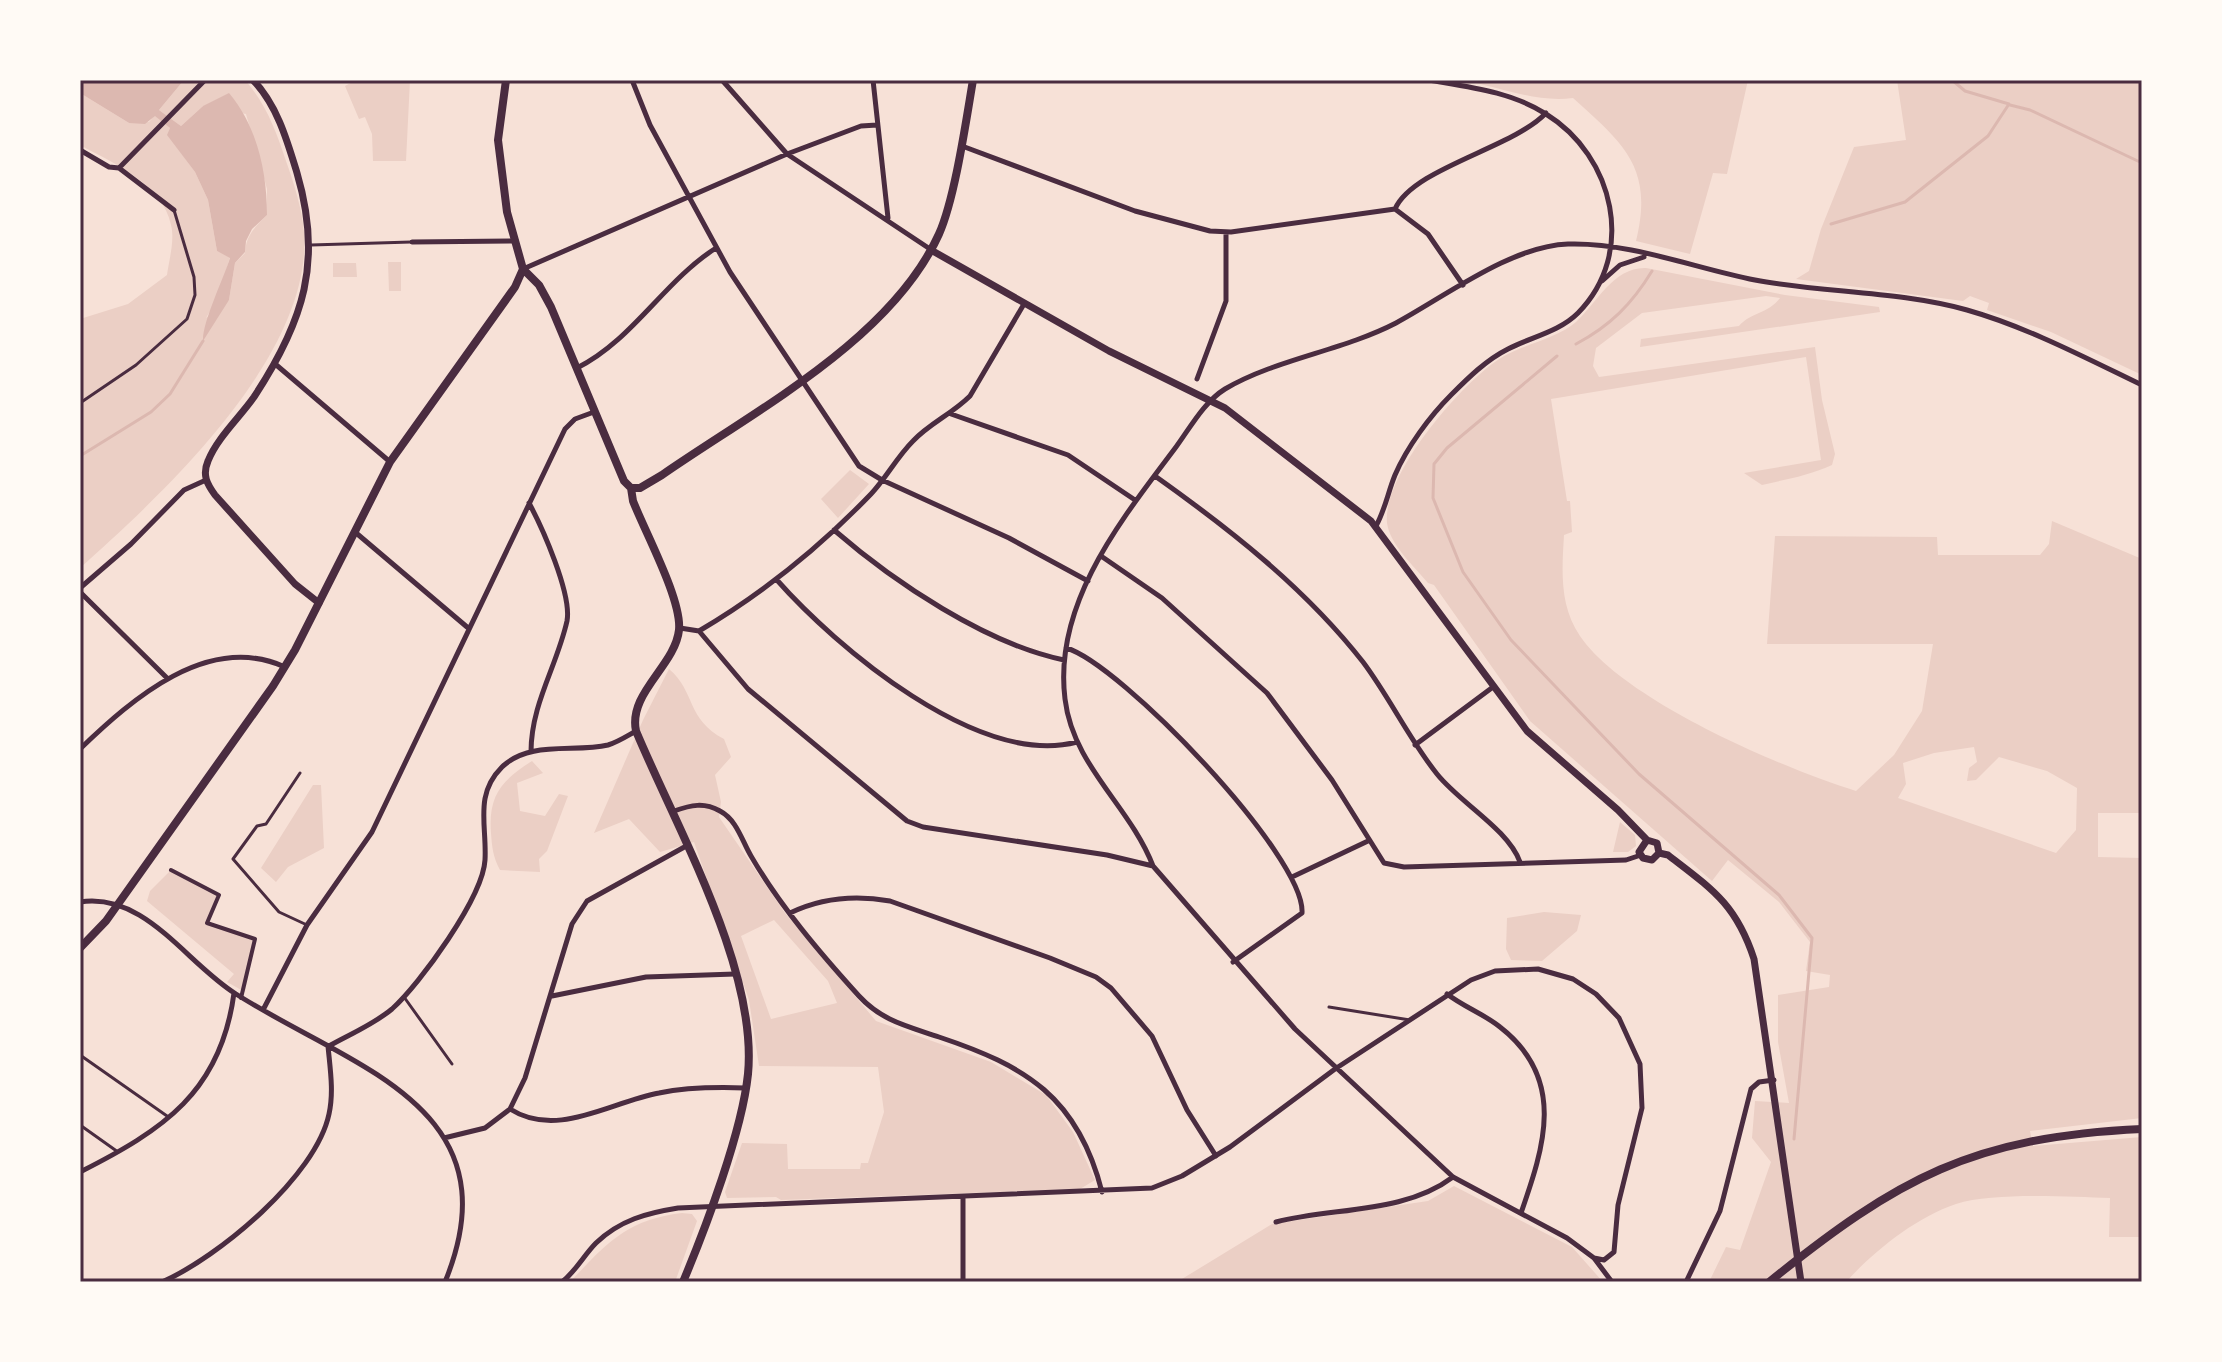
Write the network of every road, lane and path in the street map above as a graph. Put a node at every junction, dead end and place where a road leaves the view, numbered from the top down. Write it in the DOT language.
graph roads {
  1 [pos="205,80"];
  2 [pos="253,80"];
  3 [pos="506,80"];
  4 [pos="632,80"];
  5 [pos="722,80"];
  6 [pos="873,80"];
  7 [pos="973,80"];
  8 [pos="1429,80"];
  9 [pos="1546,113"];
  10 [pos="877,125"];
  11 [pos="960,145"];
  12 [pos="80,150"];
  13 [pos="787,154"];
  14 [pos="119,168"];
  15 [pos="686,197"];
  16 [pos="1395,209"];
  17 [pos="174,210"];
  18 [pos="888,220"];
  19 [pos="1226,232"];
  20 [pos="517,241"];
  21 [pos="412,242"];
  22 [pos="311,245"];
  23 [pos="1611,246"];
  24 [pos="716,248"];
  25 [pos="931,250"];
  26 [pos="1650,256"];
  27 [pos="523,269"];
  28 [pos="1599,284"];
  29 [pos="1463,285"];
  30 [pos="1024,304"];
  31 [pos="274,363"];
  32 [pos="577,368"];
  33 [pos="1197,379"];
  34 [pos="800,380"];
  35 [pos="2142,385"];
  36 [pos="1211,400"];
  37 [pos="80,403"];
  38 [pos="595,411"];
  39 [pos="950,414"];
  40 [pos="390,462"];
  41 [pos="1155,476"];
  42 [pos="206,480"];
  43 [pos="882,480"];
  44 [pos="631,488"];
  45 [pos="1135,500"];
  46 [pos="529,503"];
  47 [pos="1376,526"];
  48 [pos="834,530"];
  49 [pos="355,532"];
  50 [pos="1101,556"];
  51 [pos="776,579"];
  52 [pos="1088,581"];
  53 [pos="80,590"];
  54 [pos="319,603"];
  55 [pos="467,627"];
  56 [pos="679,628"];
  57 [pos="699,631"];
  58 [pos="1066,648"];
  59 [pos="1064,660"];
  60 [pos="285,667"];
  61 [pos="167,678"];
  62 [pos="1493,687"];
  63 [pos="636,731"];
  64 [pos="1077,742"];
  65 [pos="1415,745"];
  66 [pos="80,749"];
  67 [pos="531,752"];
  68 [pos="300,773"];
  69 [pos="674,811"];
  70 [pos="1647,840"];
  71 [pos="1368,841"];
  72 [pos="688,845"];
  73 [pos="1659,853"];
  74 [pos="1641,855"];
  75 [pos="1520,862"];
  76 [pos="1153,866"];
  77 [pos="171,870"];
  78 [pos="1292,877"];
  79 [pos="80,902"];
  80 [pos="118,903"];
  81 [pos="790,913"];
  82 [pos="307,925"];
  83 [pos="80,948"];
  84 [pos="1233,962"];
  85 [pos="735,974"];
  86 [pos="234,993"];
  87 [pos="1447,994"];
  88 [pos="552,996"];
  89 [pos="404,997"];
  90 [pos="241,998"];
  91 [pos="1329,1007"];
  92 [pos="263,1010"];
  93 [pos="1410,1020"];
  94 [pos="328,1046"];
  95 [pos="80,1055"];
  96 [pos="452,1064"];
  97 [pos="1335,1069"];
  98 [pos="1774,1080"];
  99 [pos="745,1088"];
  100 [pos="510,1109"];
  101 [pos="171,1118"];
  102 [pos="80,1125"];
  103 [pos="2142,1129"];
  104 [pos="444,1138"];
  105 [pos="118,1152"];
  106 [pos="1216,1156"];
  107 [pos="80,1172"];
  108 [pos="1453,1177"];
  109 [pos="1102,1192"];
  110 [pos="963,1198"];
  111 [pos="711,1207"];
  112 [pos="1521,1213"];
  113 [pos="1276,1222"];
  114 [pos="1594,1258"];
  115 [pos="1798,1259"];
  116 [pos="162,1282"];
  117 [pos="445,1282"];
  118 [pos="562,1282"];
  119 [pos="683,1282"];
  120 [pos="853,1282"];
  121 [pos="876,1282"];
  122 [pos="963,1282"];
  123 [pos="1612,1282"];
  124 [pos="1686,1282"];
  125 [pos="1769,1282"];
  126 [pos="1801,1282"];
  1 -- 14 [label="street"];
  2 -- 22 [label="street"];
  3 -- 20 [label="main road"];
  4 -- 15 [label="street"];
  5 -- 13 [label="street"];
  6 -- 10 [label="street"];
  7 -- 11 [label="main road"];
  8 -- 9 [label="street"];
  9 -- 16 [label="street"];
  9 -- 23 [label="street"];
  10 -- 13 [label="street"];
  10 -- 18 [label="street"];
  11 -- 19 [label="street"];
  11 -- 25 [label="main road"];
  12 -- 14 [label="street"];
  13 -- 15 [label="street"];
  13 -- 18 [label="street"];
  14 -- 17 [label="street"];
  15 -- 24 [label="street"];
  15 -- 27 [label="street"];
  16 -- 19 [label="street"];
  16 -- 29 [label="street"];
  17 -- 37 [label="lane"];
  18 -- 25 [label="street"];
  19 -- 33 [label="street"];
  20 -- 21 [label="street"];
  20 -- 27 [label="main road"];
  21 -- 22 [label="lane"];
  22 -- 31 [label="street"];
  23 -- 26 [label="street"];
  23 -- 28 [label="street"];
  23 -- 29 [label="street"];
  24 -- 32 [label="street"];
  24 -- 34 [label="street"];
  25 -- 30 [label="street"];
  25 -- 34 [label="main road"];
  26 -- 28 [label="street"];
  26 -- 35 [label="street"];
  27 -- 32 [label="main road"];
  27 -- 40 [label="main road"];
  28 -- 47 [label="street"];
  29 -- 36 [label="street"];
  30 -- 36 [label="street"];
  30 -- 39 [label="street"];
  31 -- 40 [label="street"];
  31 -- 42 [label="street"];
  32 -- 38 [label="main road"];
  34 -- 43 [label="street"];
  34 -- 44 [label="main road"];
  36 -- 41 [label="street"];
  36 -- 47 [label="street"];
  38 -- 44 [label="main road"];
  38 -- 46 [label="street"];
  39 -- 43 [label="street"];
  39 -- 45 [label="street"];
  40 -- 49 [label="main road"];
  41 -- 45 [label="street"];
  41 -- 65 [label="street"];
  42 -- 53 [label="street"];
  42 -- 54 [label="street"];
  43 -- 48 [label="street"];
  43 -- 52 [label="street"];
  44 -- 56 [label="main road"];
  45 -- 50 [label="street"];
  46 -- 55 [label="street"];
  46 -- 67 [label="street"];
  47 -- 62 [label="street"];
  48 -- 51 [label="street"];
  48 -- 59 [label="street"];
  49 -- 54 [label="main road"];
  49 -- 55 [label="street"];
  50 -- 52 [label="street"];
  50 -- 71 [label="street"];
  51 -- 57 [label="street"];
  51 -- 64 [label="street"];
  52 -- 58 [label="street"];
  53 -- 61 [label="street"];
  54 -- 60 [label="main road"];
  55 -- 82 [label="street"];
  56 -- 57 [label="street"];
  56 -- 63 [label="main road"];
  57 -- 76 [label="street"];
  58 -- 59 [label="street"];
  58 -- 78 [label="street"];
  59 -- 64 [label="street"];
  60 -- 61 [label="street"];
  60 -- 80 [label="main road"];
  61 -- 66 [label="street"];
  62 -- 65 [label="street"];
  62 -- 70 [label="street"];
  63 -- 67 [label="street"];
  63 -- 69 [label="main road"];
  64 -- 76 [label="street"];
  65 -- 75 [label="street"];
  67 -- 89 [label="street"];
  68 -- 82 [label="lane"];
  69 -- 72 [label="main road"];
  69 -- 81 [label="street"];
  70 -- 73 [label="street"];
  70 -- 74 [label="street"];
  71 -- 75 [label="street"];
  71 -- 78 [label="street"];
  72 -- 85 [label="main road"];
  72 -- 88 [label="street"];
  73 -- 74 [label="street"];
  73 -- 98 [label="street"];
  74 -- 75 [label="street"];
  76 -- 84 [label="street"];
  77 -- 90 [label="street"];
  78 -- 84 [label="street"];
  79 -- 80 [label="street"];
  80 -- 83 [label="main road"];
  80 -- 86 [label="street"];
  81 -- 106 [label="street"];
  81 -- 109 [label="street"];
  82 -- 92 [label="street"];
  84 -- 97 [label="street"];
  85 -- 88 [label="street"];
  85 -- 99 [label="main road"];
  86 -- 90 [label="street"];
  86 -- 101 [label="street"];
  87 -- 93 [label="street"];
  87 -- 112 [label="street"];
  87 -- 114 [label="street"];
  88 -- 100 [label="street"];
  89 -- 94 [label="street"];
  89 -- 96 [label="lane"];
  90 -- 92 [label="street"];
  91 -- 93 [label="lane"];
  92 -- 94 [label="street"];
  93 -- 97 [label="street"];
  94 -- 104 [label="street"];
  94 -- 116 [label="street"];
  95 -- 101 [label="lane"];
  97 -- 106 [label="street"];
  97 -- 108 [label="street"];
  98 -- 115 [label="street"];
  98 -- 124 [label="street"];
  99 -- 100 [label="street"];
  99 -- 111 [label="main road"];
  100 -- 104 [label="street"];
  101 -- 105 [label="street"];
  102 -- 105 [label="lane"];
  103 -- 115 [label="main road"];
  104 -- 117 [label="street"];
  105 -- 107 [label="street"];
  106 -- 109 [label="street"];
  108 -- 112 [label="street"];
  108 -- 113 [label="street"];
  109 -- 110 [label="street"];
  110 -- 111 [label="street"];
  110 -- 122 [label="street"];
  111 -- 118 [label="street"];
  111 -- 119 [label="main road"];
  112 -- 114 [label="street"];
  114 -- 123 [label="street"];
  115 -- 125 [label="main road"];
  115 -- 126 [label="street"];
  120 -- 121 [label="lane"];
}
